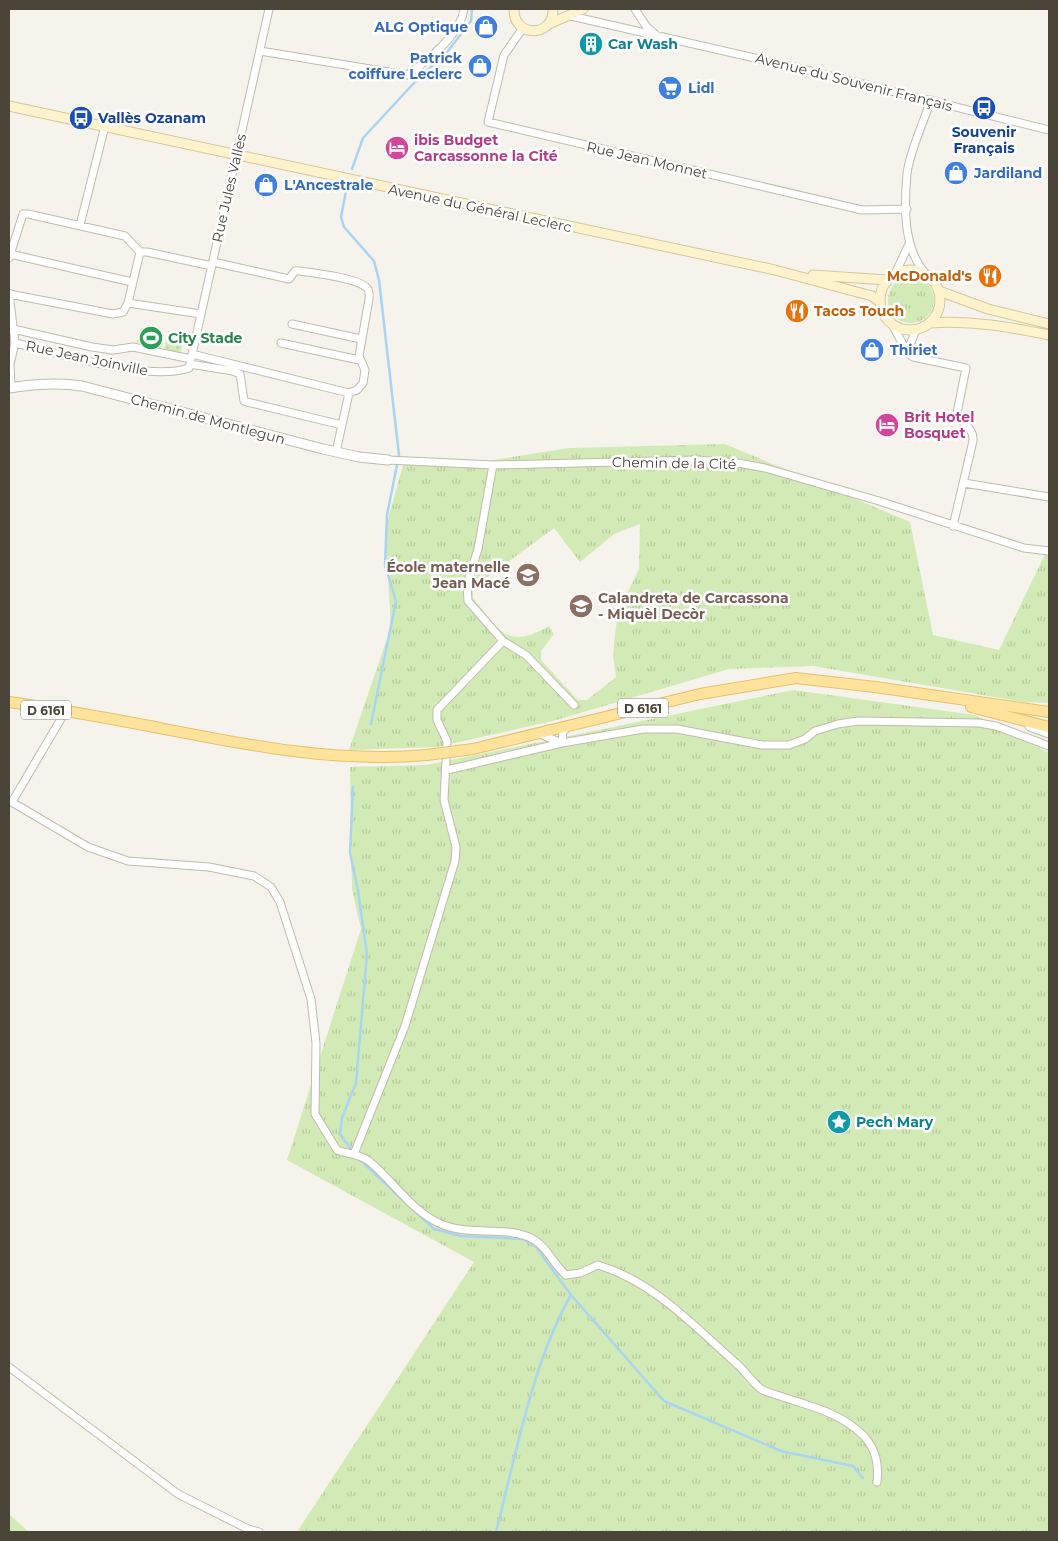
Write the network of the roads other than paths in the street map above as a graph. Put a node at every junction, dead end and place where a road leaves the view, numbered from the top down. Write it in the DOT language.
graph roads {
  1 [pos="269,9"];
  2 [pos="464,9"];
  3 [pos="504,9"];
  4 [pos="553,9"];
  5 [pos="583,9"];
  6 [pos="636,9"];
  7 [pos="514,10"];
  8 [pos="571,16"];
  9 [pos="549,24"];
  10 [pos="523,28"];
  11 [pos="658,36"];
  12 [pos="260,51"];
  13 [pos="931,100"];
  14 [pos="9,106"];
  15 [pos="105,126"];
  16 [pos="1049,130"];
  17 [pos="236,156"];
  18 [pos="907,208"];
  19 [pos="80,225"];
  20 [pos="909,244"];
  21 [pos="140,252"];
  22 [pos="9,256"];
  23 [pos="212,264"];
  24 [pos="775,270"];
  25 [pos="896,274"];
  26 [pos="926,274"];
  27 [pos="887,280"];
  28 [pos="132,282"];
  29 [pos="939,291"];
  30 [pos="9,294"];
  31 [pos="880,302"];
  32 [pos="128,303"];
  33 [pos="201,314"];
  34 [pos="930,323"];
  35 [pos="292,324"];
  36 [pos="892,324"];
  37 [pos="1049,324"];
  38 [pos="12,329"];
  39 [pos="916,330"];
  40 [pos="1049,335"];
  41 [pos="361,339"];
  42 [pos="15,343"];
  43 [pos="281,343"];
  44 [pos="907,352"];
  45 [pos="359,360"];
  46 [pos="190,361"];
  47 [pos="9,364"];
  48 [pos="10,388"];
  49 [pos="349,393"];
  50 [pos="342,425"];
  51 [pos="336,452"];
  52 [pos="388,460"];
  53 [pos="406,461"];
  54 [pos="493,465"];
  55 [pos="964,483"];
  56 [pos="1049,497"];
  57 [pos="953,526"];
  58 [pos="1049,551"];
  59 [pos="504,641"];
  60 [pos="922,694"];
  61 [pos="9,702"];
  62 [pos="574,705"];
  63 [pos="9,708"];
  64 [pos="66,712"];
  65 [pos="990,712"];
  66 [pos="1049,712"];
  67 [pos="84,713"];
  68 [pos="568,726"];
  69 [pos="1049,727"];
  70 [pos="536,733"];
  71 [pos="1049,733"];
  72 [pos="562,744"];
  73 [pos="1049,746"];
  74 [pos="447,770"];
  75 [pos="10,801"];
  76 [pos="354,1154"];
  77 [pos="9,1367"];
  78 [pos="877,1482"];
  79 [pos="259,1532"];
  1 -- 12 [label="street, Rue Jules Vallès"];
  2 -- 12 [label="street"];
  3 -- 7 [label="main road"];
  4 -- 9 [label="main road"];
  5 -- 8 [label="main road"];
  6 -- 11 [label="street"];
  7 -- 10 [label="main road"];
  8 -- 9 [label="main road"];
  8 -- 11 [label="street, Avenue du Souvenir Français"];
  9 -- 10 [label="main road"];
  10 -- 18 [label="street, Rue Jean Monnet"];
  11 -- 13 [label="street, Avenue du Souvenir Français"];
  12 -- 17 [label="street, Rue Jules Vallès"];
  13 -- 16 [label="street, Avenue du Souvenir Français"];
  13 -- 18 [label="street"];
  14 -- 15 [label="main road, Avenue du Général Leclerc"];
  15 -- 17 [label="main road, Avenue du Général Leclerc"];
  15 -- 19 [label="street"];
  17 -- 23 [label="street, Rue Jules Vallès"];
  17 -- 24 [label="main road, Avenue du Général Leclerc"];
  18 -- 20 [label="street"];
  19 -- 21 [label="street"];
  19 -- 22 [label="street"];
  20 -- 25 [label="street"];
  20 -- 26 [label="street"];
  21 -- 23 [label="street"];
  21 -- 28 [label="street"];
  22 -- 28 [label="street"];
  23 -- 33 [label="street, Rue Jules Vallès"];
  23 -- 41 [label="street"];
  24 -- 27 [label="main road, Avenue du Général Leclerc"];
  24 -- 31 [label="main road, Avenue du Général Leclerc"];
  25 -- 26 [label="main road"];
  25 -- 27 [label="main road"];
  26 -- 29 [label="main road"];
  27 -- 31 [label="main road"];
  28 -- 32 [label="street"];
  29 -- 34 [label="main road"];
  29 -- 37 [label="main road"];
  30 -- 32 [label="street"];
  30 -- 38 [label="street"];
  31 -- 36 [label="main road"];
  32 -- 33 [label="street"];
  33 -- 46 [label="street, Rue Jules Vallès"];
  34 -- 39 [label="main road"];
  34 -- 40 [label="main road"];
  35 -- 41 [label="street"];
  36 -- 39 [label="main road"];
  36 -- 44 [label="street"];
  38 -- 42 [label="street"];
  38 -- 46 [label="street"];
  39 -- 44 [label="street"];
  41 -- 45 [label="street"];
  42 -- 46 [label="street, Rue Jean Joinville"];
  42 -- 47 [label="street"];
  43 -- 45 [label="street"];
  44 -- 55 [label="street"];
  45 -- 49 [label="street"];
  46 -- 49 [label="street"];
  46 -- 50 [label="street"];
  47 -- 48 [label="street"];
  48 -- 51 [label="street, Chemin de Montlegun"];
  49 -- 50 [label="street"];
  50 -- 51 [label="street"];
  51 -- 52 [label="street, Chemin de Montlegun"];
  52 -- 53 [label="street, Chemin de Montlegun"];
  53 -- 54 [label="street, Chemin de la Cité"];
  54 -- 57 [label="street, Chemin de la Cité"];
  54 -- 59 [label="street"];
  55 -- 56 [label="street"];
  55 -- 57 [label="street"];
  57 -- 58 [label="street, Chemin de la Cité"];
  59 -- 62 [label="street"];
  59 -- 74 [label="street"];
  60 -- 65 [label="main road, D 6161"];
  60 -- 66 [label="main road, D 6161"];
  60 -- 68 [label="main road, D 6161"];
  61 -- 67 [label="main road"];
  63 -- 64 [label="main road, D 6161"];
  64 -- 67 [label="main road, D 6161"];
  64 -- 75 [label="street"];
  65 -- 69 [label="main road, D 6161"];
  65 -- 71 [label="street"];
  67 -- 70 [label="main road, D 6161, bridge"];
  68 -- 70 [label="main road, D 6161"];
  68 -- 72 [label="street"];
  70 -- 72 [label="street"];
  72 -- 73 [label="street"];
  72 -- 74 [label="street"];
  74 -- 76 [label="street"];
  75 -- 76 [label="street"];
  76 -- 78 [label="street"];
  77 -- 79 [label="street"];
}
